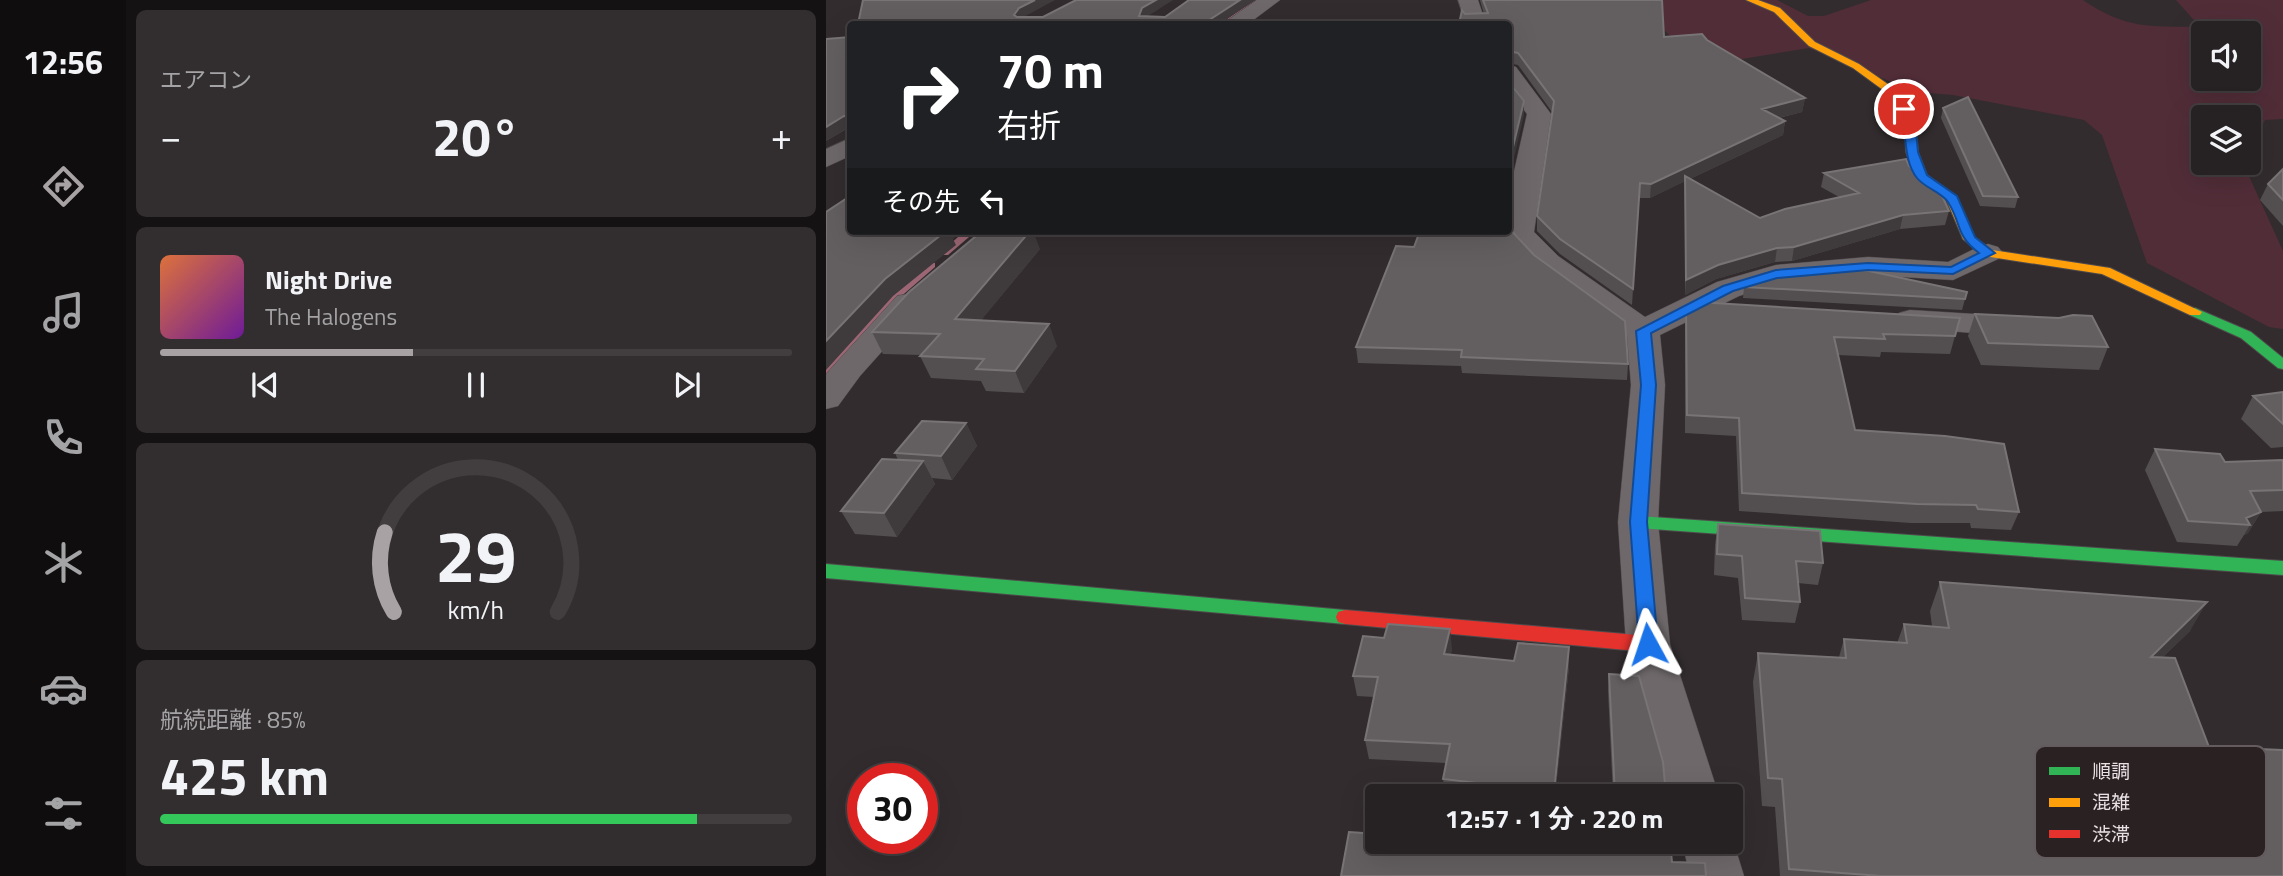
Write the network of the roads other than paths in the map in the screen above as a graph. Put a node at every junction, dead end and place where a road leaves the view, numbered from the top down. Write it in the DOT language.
graph roads {
  1 [pos="1270,0"];
  2 [pos="1468,0"];
  3 [pos="1750,0"];
  4 [pos="1238,21"];
  5 [pos="1474,21"];
  6 [pos="1512,77"];
  7 [pos="847,148"];
  8 [pos="826,159"];
  9 [pos="1988,253"];
  10 [pos="926,289"];
  11 [pos="1692,307"];
  12 [pos="1761,311"];
  13 [pos="1885,319"];
  14 [pos="2051,328"];
  15 [pos="1643,331"];
  16 [pos="2283,365"];
  17 [pos="826,398"];
  18 [pos="1638,522"];
  19 [pos="2283,568"];
  20 [pos="826,571"];
  21 [pos="1648,644"];
  22 [pos="1690,784"];
  23 [pos="1711,854"];
  24 [pos="1717,876"];
  1 -- 4 [label="street"];
  2 -- 5 [label="street"];
  3 -- 9 [label="street"];
  6 -- 15 [label="street"];
  7 -- 8 [label="street"];
  9 -- 11 [label="street"];
  9 -- 16 [label="street"];
  10 -- 17 [label="street"];
  11 -- 12 [label="street"];
  11 -- 15 [label="street"];
  13 -- 14 [label="street"];
  15 -- 18 [label="street"];
  18 -- 19 [label="street"];
  18 -- 21 [label="street"];
  20 -- 21 [label="street"];
  21 -- 22 [label="street"];
  23 -- 24 [label="street"];
}
